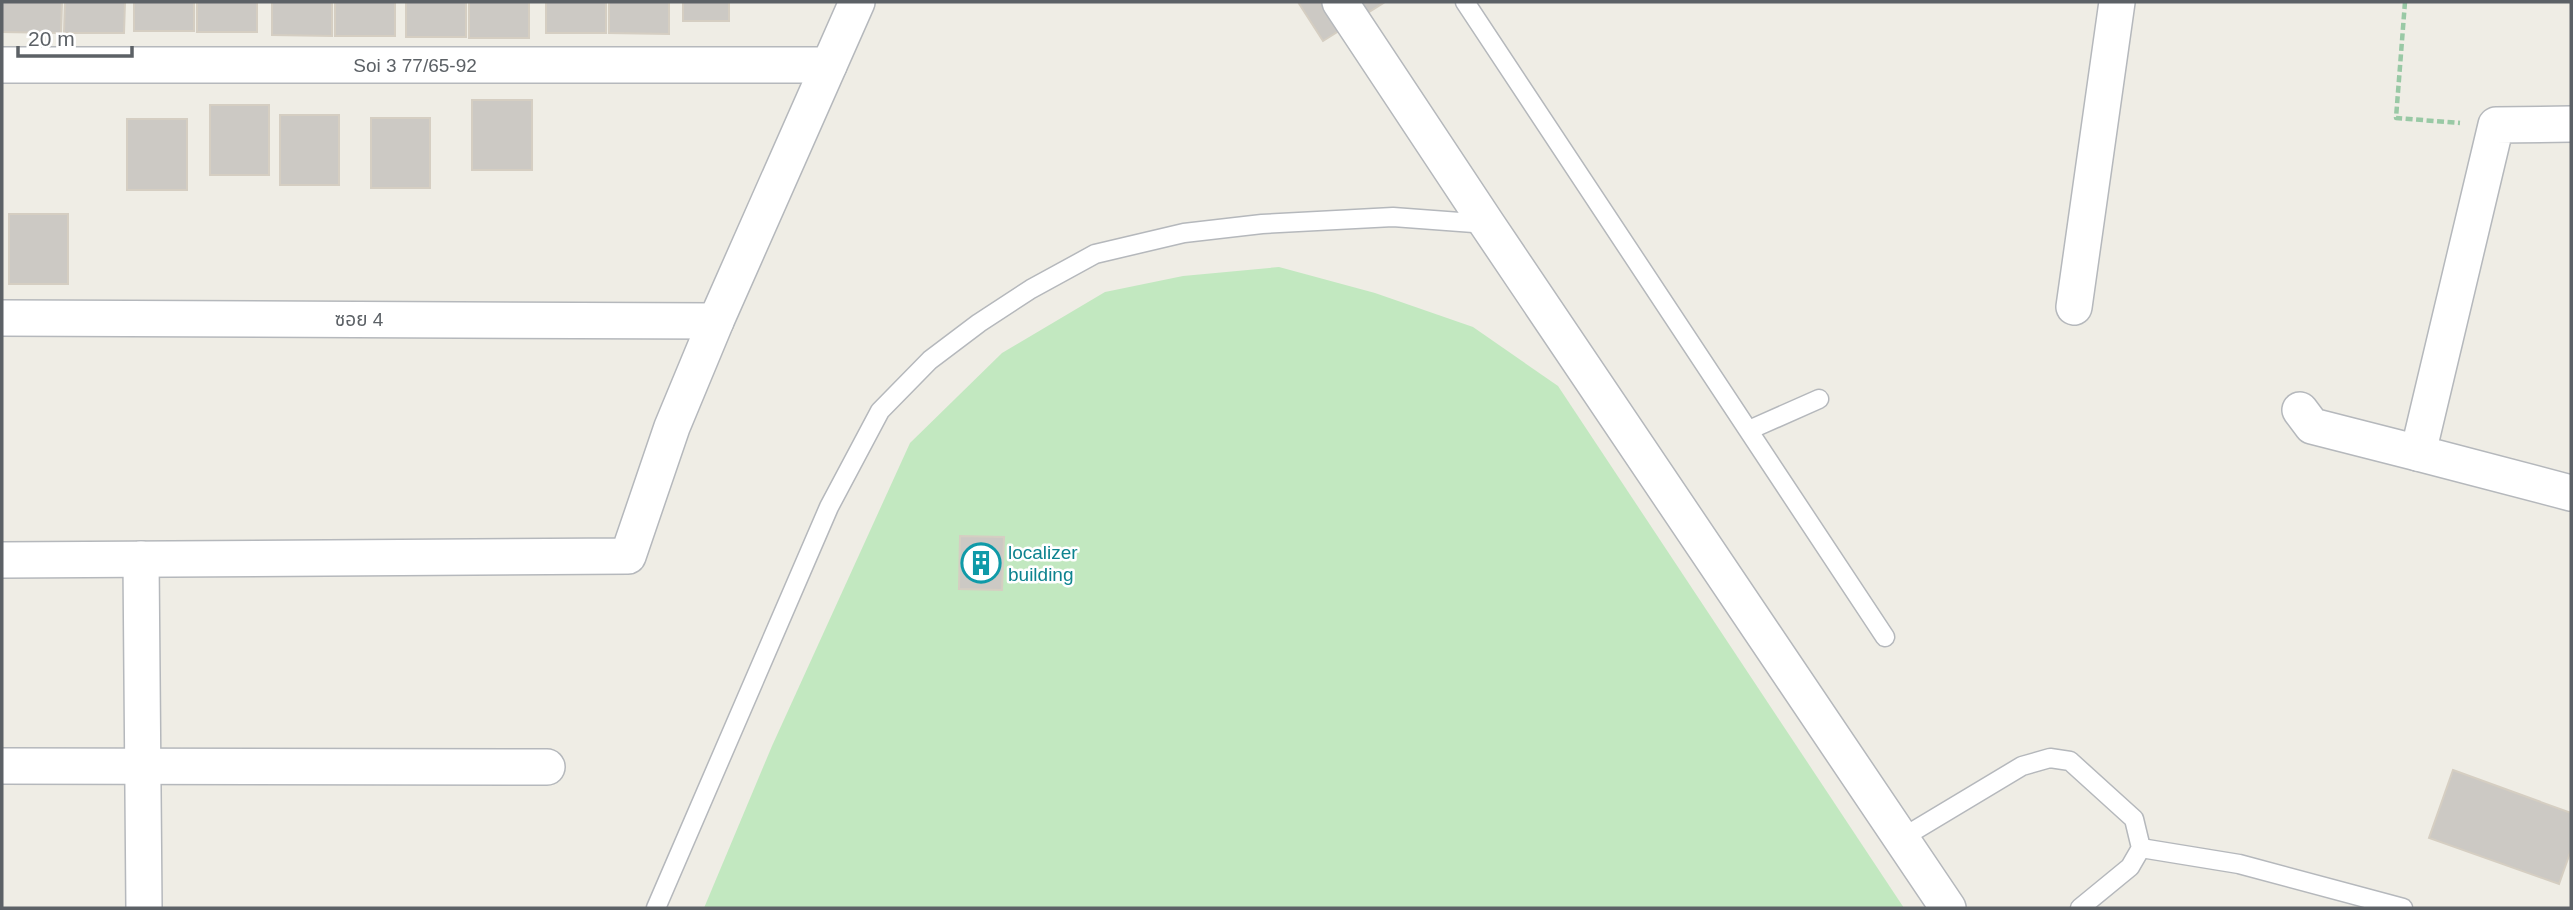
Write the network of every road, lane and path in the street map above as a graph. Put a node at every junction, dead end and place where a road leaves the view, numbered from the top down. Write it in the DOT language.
graph roads {
  1 [pos="857,2"];
  2 [pos="1340,2"];
  3 [pos="1465,2"];
  4 [pos="2118,2"];
  5 [pos="2405,2"];
  6 [pos="2,65"];
  7 [pos="829,65"];
  8 [pos="2571,124"];
  9 [pos="2496,125"];
  10 [pos="1487,224"];
  11 [pos="2074,307"];
  12 [pos="2,317"];
  13 [pos="716,321"];
  14 [pos="1819,398"];
  15 [pos="2300,410"];
  16 [pos="1749,430"];
  17 [pos="2418,453"];
  18 [pos="2571,492"];
  19 [pos="141,559"];
  20 [pos="2,560"];
  21 [pos="1885,637"];
  22 [pos="2,766"];
  23 [pos="142,766"];
  24 [pos="547,767"];
  25 [pos="1902,838"];
  26 [pos="2141,848"];
  27 [pos="144,908"];
  28 [pos="656,908"];
  29 [pos="1948,908"];
  30 [pos="2080,908"];
  31 [pos="2403,908"];
  1 -- 7 [label="street"];
  2 -- 10 [label="street"];
  3 -- 16 [label="lane"];
  4 -- 11 [label="street"];
  5 -- 9 [label="path"];
  6 -- 7 [label="street, Soi 3 77/65-92"];
  7 -- 13 [label="street"];
  8 -- 9 [label="street"];
  9 -- 17 [label="street"];
  10 -- 25 [label="street"];
  10 -- 28 [label="lane"];
  12 -- 13 [label="street, ซอย 4"];
  13 -- 19 [label="street"];
  14 -- 16 [label="lane"];
  15 -- 17 [label="street"];
  16 -- 21 [label="lane"];
  17 -- 18 [label="street"];
  19 -- 20 [label="street"];
  19 -- 23 [label="street"];
  22 -- 23 [label="street"];
  23 -- 24 [label="street"];
  23 -- 27 [label="street"];
  25 -- 26 [label="lane"];
  25 -- 29 [label="street"];
  26 -- 30 [label="lane"];
  26 -- 31 [label="lane"];
}
